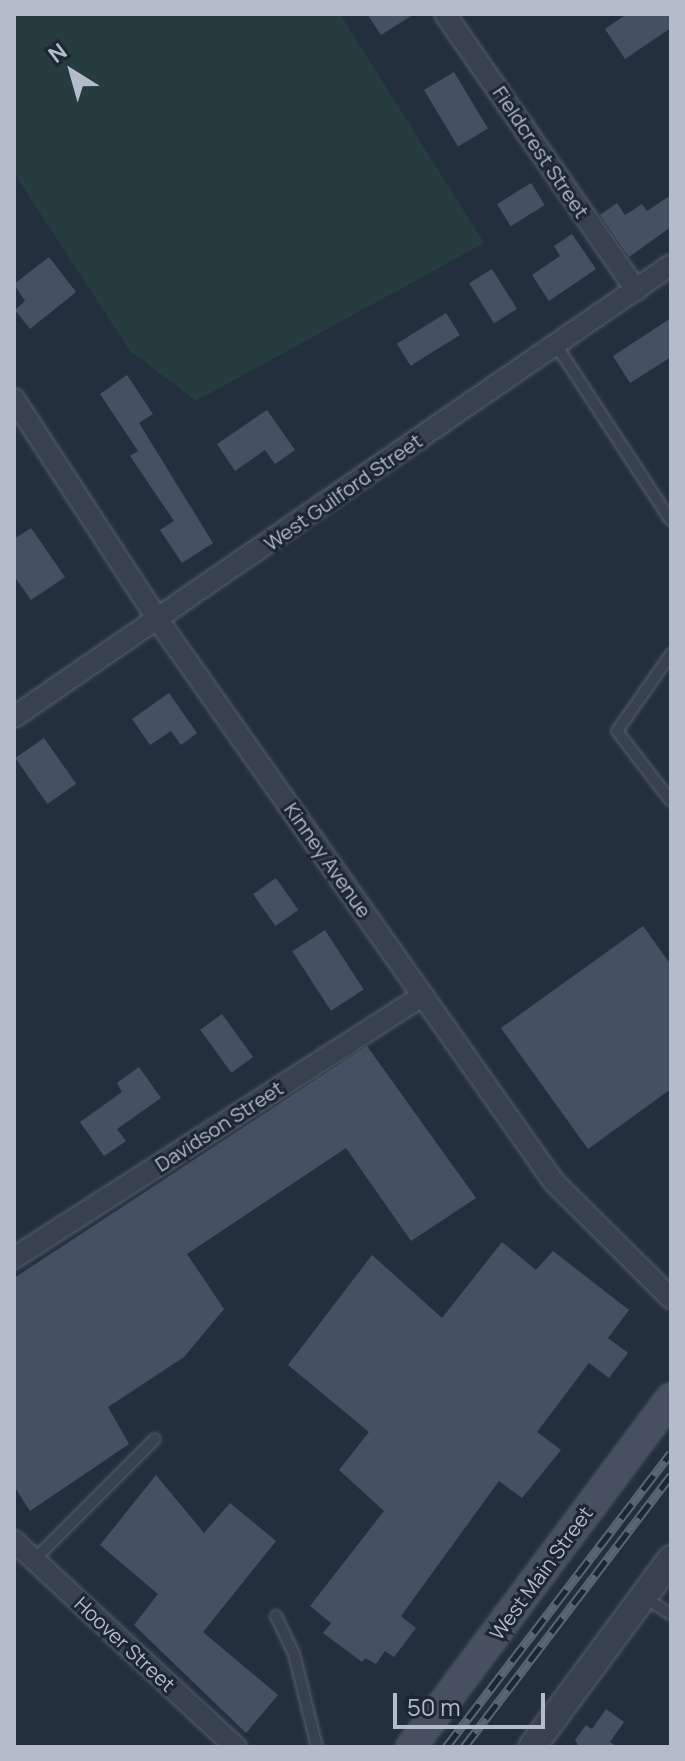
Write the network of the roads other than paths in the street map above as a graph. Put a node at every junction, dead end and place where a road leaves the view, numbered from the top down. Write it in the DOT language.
graph roads {
  1 [pos="445,14"];
  2 [pos="671,265"];
  3 [pos="636,290"];
  4 [pos="556,345"];
  5 [pos="14,399"];
  6 [pos="671,521"];
  7 [pos="158,620"];
  8 [pos="671,654"];
  9 [pos="14,717"];
  10 [pos="671,801"];
  11 [pos="423,995"];
  12 [pos="14,1258"];
  13 [pos="671,1298"];
  14 [pos="671,1398"];
  15 [pos="155,1439"];
  16 [pos="14,1541"];
  17 [pos="671,1559"];
  18 [pos="34,1560"];
  19 [pos="643,1597"];
  20 [pos="671,1614"];
  21 [pos="276,1616"];
  22 [pos="236,1747"];
  23 [pos="317,1747"];
  24 [pos="411,1747"];
  25 [pos="532,1747"];
  1 -- 3 [label="street, Fieldcrest Street"];
  2 -- 3 [label="street, West Guilford Street"];
  3 -- 4 [label="street, West Guilford Street"];
  4 -- 6 [label="lane"];
  4 -- 7 [label="street, West Guilford Street"];
  5 -- 7 [label="street, Kinney Avenue"];
  7 -- 9 [label="street, West Guilford Street"];
  7 -- 11 [label="street, Kinney Avenue"];
  8 -- 10 [label="lane"];
  11 -- 12 [label="street, Davidson Street"];
  11 -- 13 [label="street, Kinney Avenue"];
  14 -- 24 [label="main road, West Main Street"];
  15 -- 18 [label="lane"];
  16 -- 18 [label="street, Hoover Street"];
  17 -- 19 [label="street"];
  18 -- 22 [label="street, Hoover Street"];
  19 -- 20 [label="lane"];
  19 -- 25 [label="street"];
  21 -- 23 [label="lane"];
}
